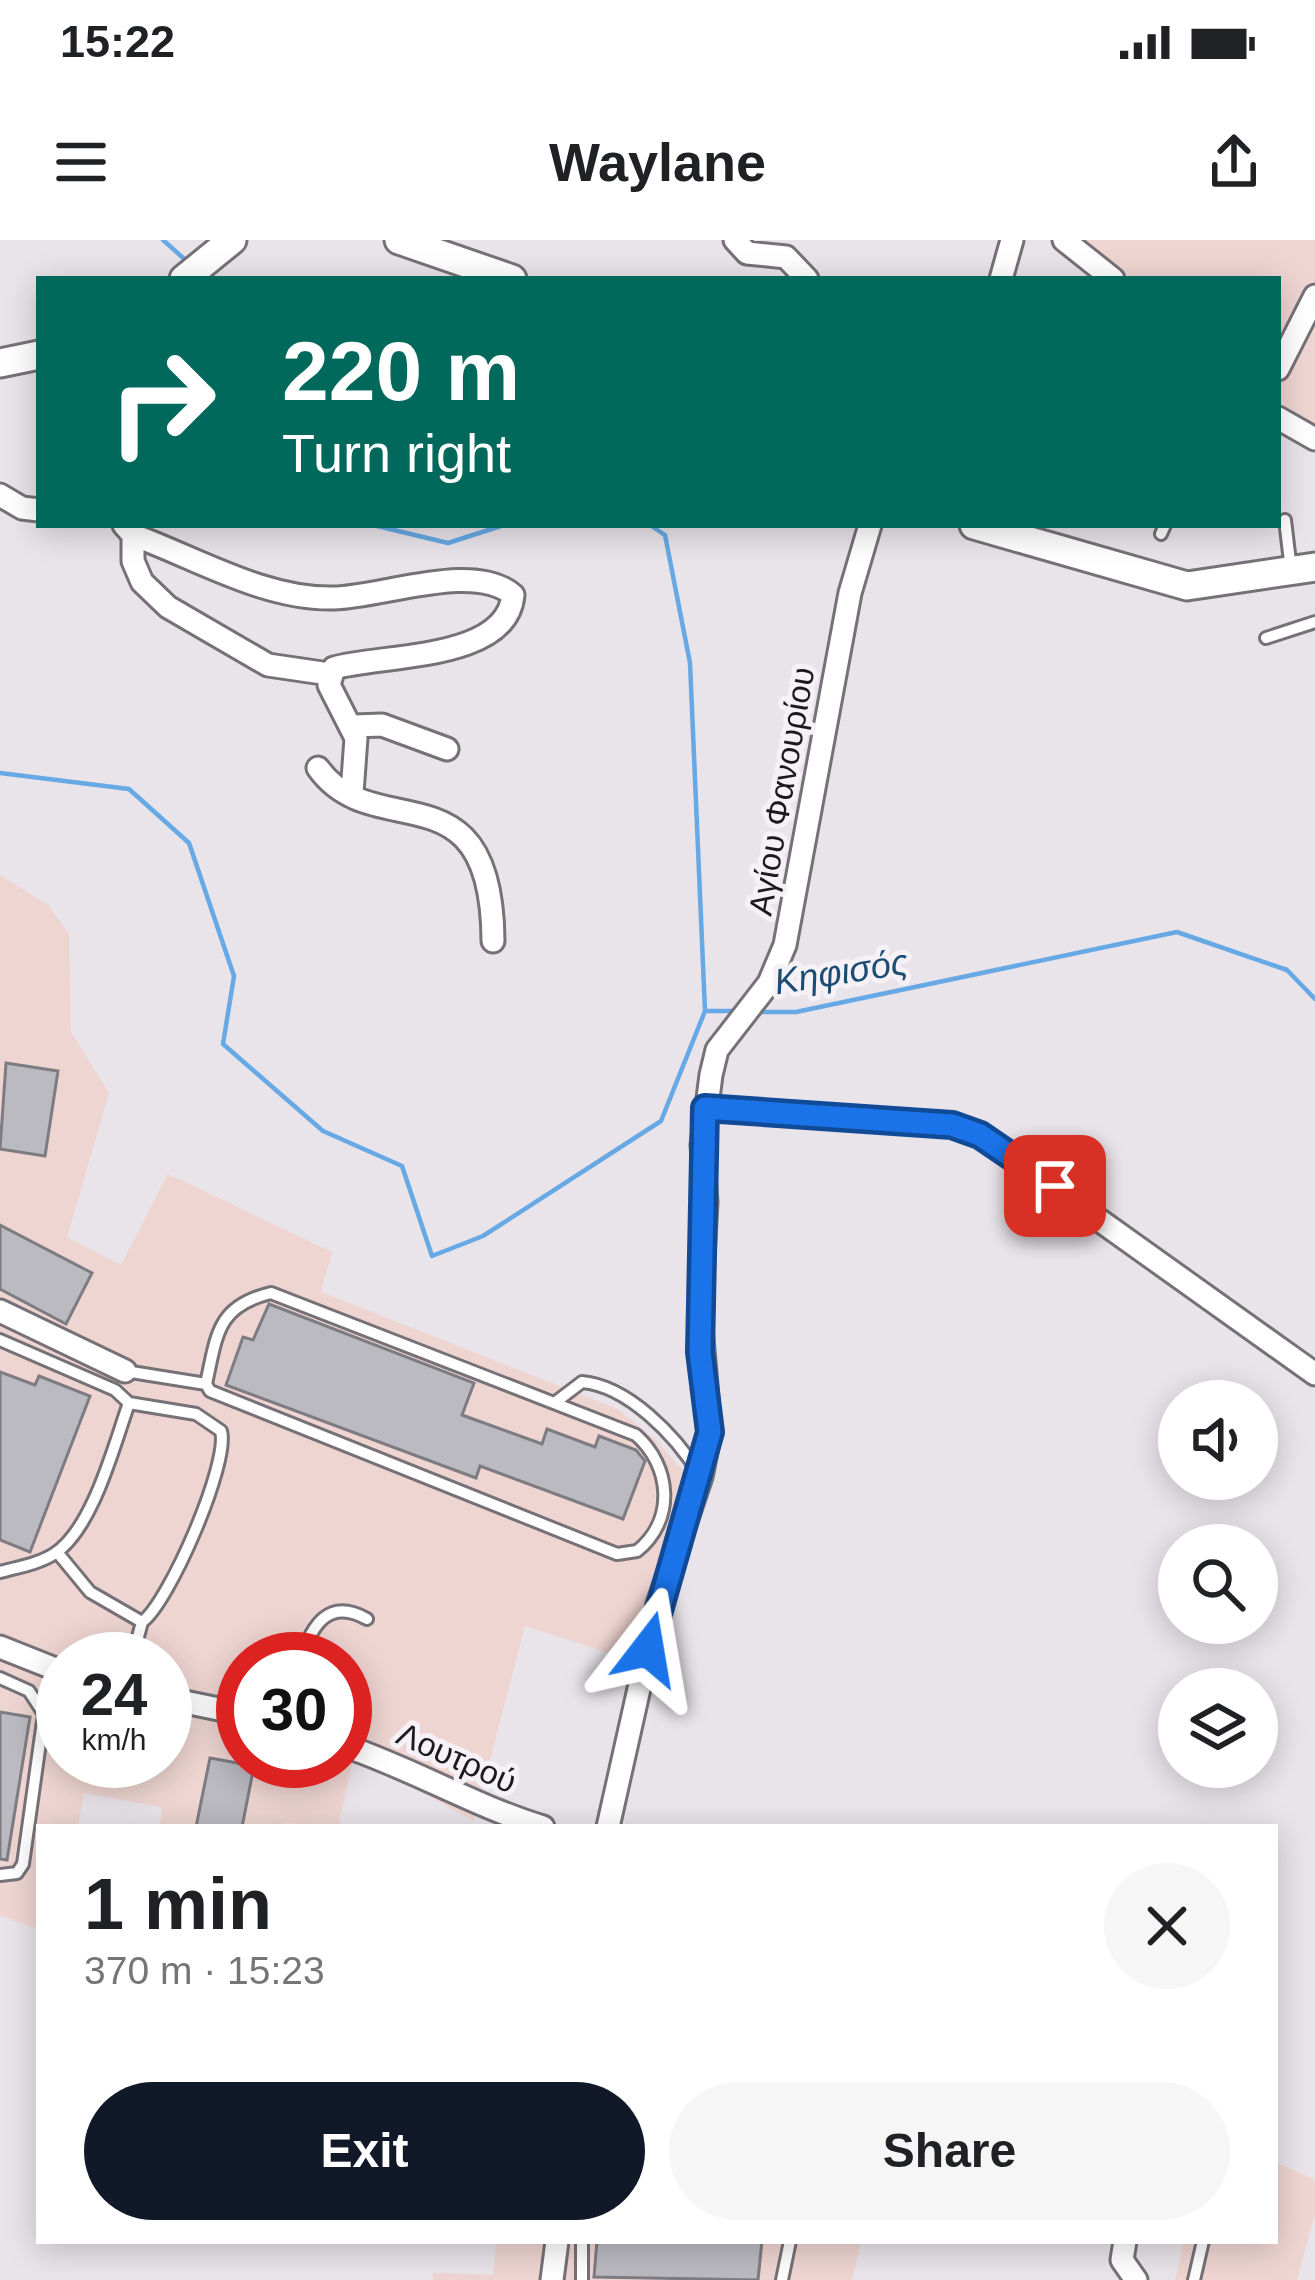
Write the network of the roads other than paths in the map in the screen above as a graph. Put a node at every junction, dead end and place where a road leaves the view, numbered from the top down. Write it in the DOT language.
graph roads {
  1 [pos="399,240"];
  2 [pos="735,240"];
  3 [pos="1012,240"];
  4 [pos="1064,240"];
  5 [pos="225,245"];
  6 [pos="188,276"];
  7 [pos="503,276"];
  8 [pos="804,276"];
  9 [pos="1001,276"];
  10 [pos="1109,276"];
  11 [pos="1315,296"];
  12 [pos="36,356"];
  13 [pos="0,363"];
  14 [pos="1281,363"];
  15 [pos="1281,420"];
  16 [pos="1315,439"];
  17 [pos="0,495"];
  18 [pos="36,510"];
  19 [pos="1285,520"];
  20 [pos="869,528"];
  21 [pos="984,528"];
  22 [pos="129,530"];
  23 [pos="1303,570"];
  24 [pos="1315,622"];
  25 [pos="1266,638"];
  26 [pos="329,674"];
  27 [pos="354,726"];
  28 [pos="447,749"];
  29 [pos="319,768"];
  30 [pos="352,793"];
  31 [pos="494,941"];
  32 [pos="705,1108"];
  33 [pos="1,1316"];
  34 [pos="0,1340"];
  35 [pos="125,1372"];
  36 [pos="1315,1374"];
  37 [pos="206,1384"];
  38 [pos="557,1401"];
  39 [pos="129,1403"];
  40 [pos="701,1477"];
  41 [pos="58,1552"];
  42 [pos="0,1571"];
  43 [pos="367,1619"];
  44 [pos="142,1622"];
  45 [pos="139,1632"];
  46 [pos="310,1632"];
  47 [pos="0,1647"];
  48 [pos="36,1661"];
  49 [pos="0,1678"];
  50 [pos="372,1755"];
  51 [pos="533,1824"];
  52 [pos="609,1824"];
  53 [pos="0,1875"];
  54 [pos="557,2244"];
  55 [pos="583,2244"];
  56 [pos="789,2244"];
  57 [pos="1125,2244"];
  58 [pos="1202,2244"];
  59 [pos="552,2280"];
  60 [pos="582,2280"];
  61 [pos="782,2280"];
  62 [pos="1136,2280"];
  63 [pos="1194,2280"];
  1 -- 7 [label="main road"];
  2 -- 8 [label="street"];
  3 -- 9 [label="street"];
  4 -- 10 [label="street"];
  5 -- 6 [label="main road"];
  11 -- 14 [label="street"];
  12 -- 13 [label="main road"];
  15 -- 16 [label="street"];
  17 -- 18 [label="street"];
  19 -- 23 [label="lane"];
  20 -- 32 [label="street, Αγίου Φανουρίου"];
  21 -- 23 [label="main road"];
  22 -- 26 [label="street"];
  22 -- 26 [label="street"];
  24 -- 25 [label="lane"];
  26 -- 27 [label="street"];
  27 -- 28 [label="street"];
  27 -- 30 [label="street"];
  29 -- 30 [label="street"];
  30 -- 31 [label="street"];
  32 -- 36 [label="street"];
  32 -- 40 [label="street, Αγίου Φανουρίου"];
  33 -- 35 [label="street"];
  34 -- 39 [label="lane"];
  35 -- 37 [label="lane"];
  37 -- 38 [label="lane"];
  37 -- 38 [label="lane"];
  38 -- 40 [label="lane"];
  39 -- 41 [label="lane"];
  39 -- 44 [label="lane"];
  40 -- 52 [label="street, Αγίου Φανουρίου"];
  41 -- 42 [label="lane"];
  41 -- 44 [label="lane"];
  43 -- 46 [label="lane"];
  44 -- 45 [label="lane"];
  47 -- 48 [label="street"];
  49 -- 53 [label="lane"];
  50 -- 51 [label="street, Λουτρού"];
  54 -- 59 [label="street"];
  55 -- 60 [label="lane"];
  56 -- 61 [label="lane"];
  57 -- 62 [label="street"];
  58 -- 63 [label="lane"];
}
